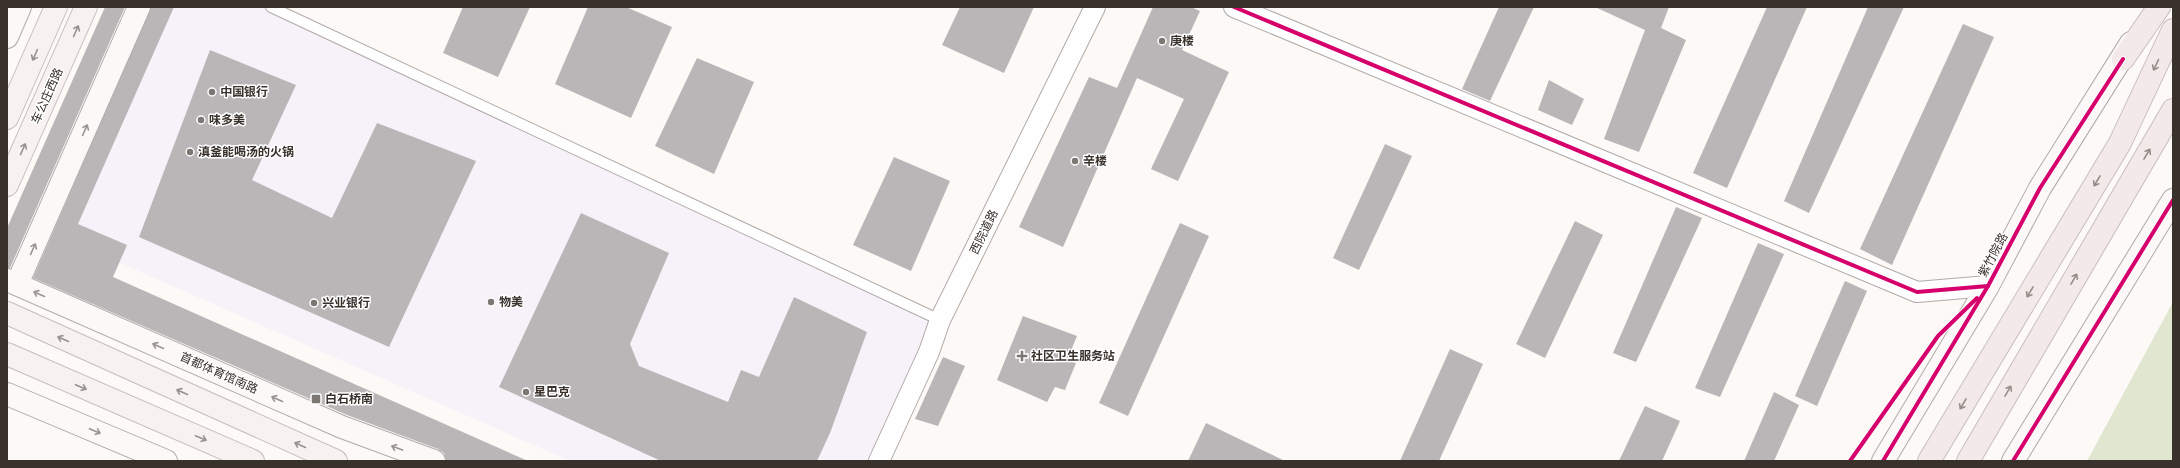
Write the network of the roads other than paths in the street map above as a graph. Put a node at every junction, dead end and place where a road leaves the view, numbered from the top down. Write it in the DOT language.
graph roads {
  1 [pos="20,7"];
  2 [pos="56,7"];
  3 [pos="86,7"];
  4 [pos="139,7"];
  5 [pos="271,7"];
  6 [pos="1095,7"];
  7 [pos="1234,7"];
  8 [pos="2151,7"];
  9 [pos="2159,7"];
  10 [pos="2173,30"];
  11 [pos="7,37"];
  12 [pos="2123,59"];
  13 [pos="2173,110"];
  14 [pos="7,118"];
  15 [pos="7,185"];
  16 [pos="2173,200"];
  17 [pos="12,282"];
  18 [pos="1988,286"];
  19 [pos="7,313"];
  20 [pos="940,320"];
  21 [pos="7,354"];
  22 [pos="7,394"];
  23 [pos="166,461"];
  24 [pos="253,461"];
  25 [pos="336,461"];
  26 [pos="434,461"];
  27 [pos="879,461"];
  28 [pos="1883,461"];
  29 [pos="1929,461"];
  30 [pos="1968,461"];
  31 [pos="2013,461"];
  1 -- 11 [label="street"];
  2 -- 14 [label="main road, one-way"];
  15 -- 3 [label="main road, 车公庄西路, one-way"];
  17 -- 4 [label="street, one-way"];
  5 -- 20 [label="lane"];
  6 -- 20 [label="street, 西院道路"];
  7 -- 18 [label="street"];
  8 -- 12 [label="street, 紫竹院路"];
  9 -- 12 [label="highway"];
  10 -- 29 [label="highway, one-way"];
  12 -- 18 [label="street, 紫竹院路"];
  30 -- 13 [label="highway, one-way"];
  16 -- 31 [label="street"];
  26 -- 17 [label="street, 首都体育馆南路, one-way"];
  18 -- 28 [label="street, 紫竹院路"];
  25 -- 19 [label="main road, one-way"];
  20 -- 27 [label="street, 西院道路"];
  21 -- 24 [label="main road, one-way"];
  22 -- 23 [label="street, one-way"];
}
